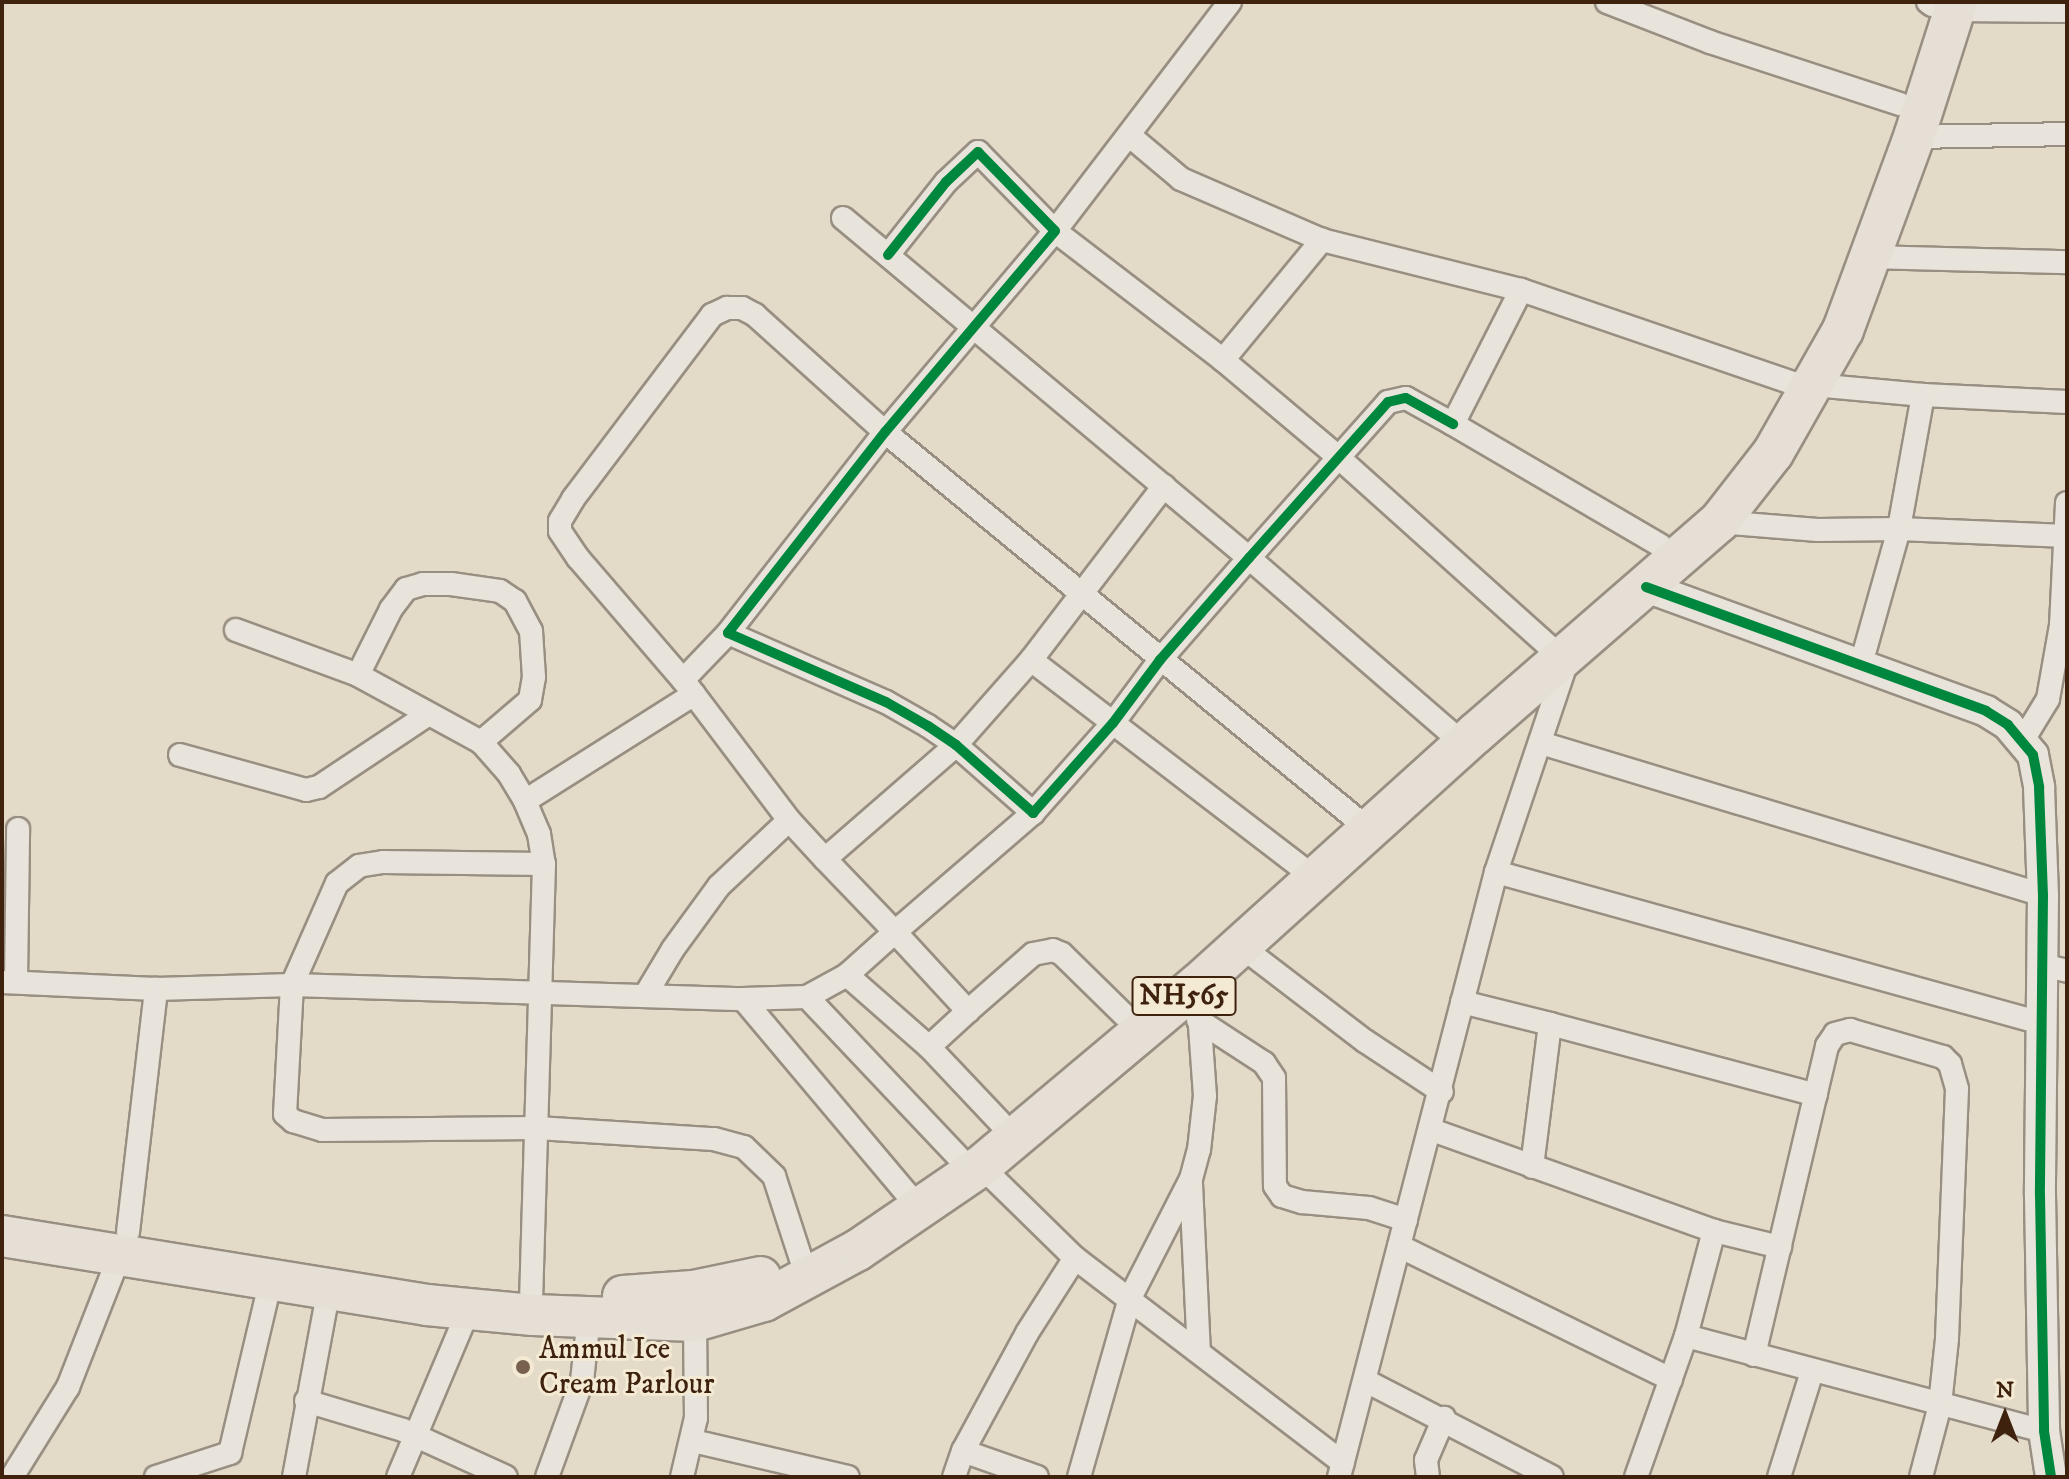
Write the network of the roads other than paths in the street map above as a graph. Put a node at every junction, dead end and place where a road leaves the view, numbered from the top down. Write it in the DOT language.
graph roads {
  1 [pos="1230,2"];
  2 [pos="1607,2"];
  3 [pos="1941,4"];
  4 [pos="2067,11"];
  5 [pos="1907,120"];
  6 [pos="2067,134"];
  7 [pos="1130,136"];
  8 [pos="843,218"];
  9 [pos="1055,231"];
  10 [pos="1322,240"];
  11 [pos="888,255"];
  12 [pos="1870,257"];
  13 [pos="2067,262"];
  14 [pos="1521,290"];
  15 [pos="973,327"];
  16 [pos="1223,360"];
  17 [pos="1803,385"];
  18 [pos="1923,395"];
  19 [pos="2067,402"];
  20 [pos="1453,424"];
  21 [pos="885,432"];
  22 [pos="1338,457"];
  23 [pos="1164,486"];
  24 [pos="2067,503"];
  25 [pos="1719,522"];
  26 [pos="1899,529"];
  27 [pos="2066,536"];
  28 [pos="1660,545"];
  29 [pos="1249,558"];
  30 [pos="1646,587"];
  31 [pos="1080,594"];
  32 [pos="2064,625"];
  33 [pos="236,630"];
  34 [pos="728,633"];
  35 [pos="1559,649"];
  36 [pos="1031,660"];
  37 [pos="1160,660"];
  38 [pos="1861,664"];
  39 [pos="358,675"];
  40 [pos="688,687"];
  41 [pos="429,714"];
  42 [pos="1113,723"];
  43 [pos="1452,734"];
  44 [pos="2023,740"];
  45 [pos="481,742"];
  46 [pos="1541,743"];
  47 [pos="956,745"];
  48 [pos="180,755"];
  49 [pos="525,801"];
  50 [pos="1033,813"];
  51 [pos="1355,818"];
  52 [pos="789,820"];
  53 [pos="18,829"];
  54 [pos="825,859"];
  55 [pos="544,864"];
  56 [pos="1299,866"];
  57 [pos="1496,872"];
  58 [pos="2043,895"];
  59 [pos="895,932"];
  60 [pos="1242,947"];
  61 [pos="2054,968"];
  62 [pos="847,975"];
  63 [pos="9,981"];
  64 [pos="292,985"];
  65 [pos="156,989"];
  66 [pos="542,993"];
  67 [pos="646,994"];
  68 [pos="807,997"];
  69 [pos="743,999"];
  70 [pos="1462,1002"];
  71 [pos="1197,1003"];
  72 [pos="968,1011"];
  73 [pos="1124,1015"];
  74 [pos="2041,1023"];
  75 [pos="1550,1024"];
  76 [pos="929,1047"];
  77 [pos="1442,1092"];
  78 [pos="1816,1095"];
  79 [pos="1000,1122"];
  80 [pos="537,1128"];
  81 [pos="1432,1130"];
  82 [pos="970,1162"];
  83 [pos="1532,1167"];
  84 [pos="1191,1179"];
  85 [pos="909,1196"];
  86 [pos="2,1209"];
  87 [pos="1406,1220"];
  88 [pos="1714,1231"];
  89 [pos="2,1236"];
  90 [pos="124,1243"];
  91 [pos="1399,1246"];
  92 [pos="1780,1247"];
  93 [pos="1075,1258"];
  94 [pos="801,1259"];
  95 [pos="271,1279"];
  96 [pos="329,1289"];
  97 [pos="531,1293"];
  98 [pos="1130,1298"];
  99 [pos="469,1309"];
  100 [pos="589,1317"];
  101 [pos="695,1321"];
  102 [pos="1686,1336"];
  103 [pos="1199,1351"];
  104 [pos="1754,1355"];
  105 [pos="1812,1372"];
  106 [pos="1671,1379"];
  107 [pos="1366,1381"];
  108 [pos="306,1401"];
  109 [pos="1940,1405"];
  110 [pos="1444,1418"];
  111 [pos="2044,1431"];
  112 [pos="416,1436"];
  113 [pos="693,1441"];
  114 [pos="963,1451"];
  115 [pos="230,1453"];
  116 [pos="1341,1470"];
  117 [pos="815,1473"];
  118 [pos="12,1477"];
  119 [pos="156,1477"];
  120 [pos="225,1477"];
  121 [pos="294,1477"];
  122 [pos="398,1477"];
  123 [pos="506,1477"];
  124 [pos="547,1477"];
  125 [pos="682,1477"];
  126 [pos="848,1477"];
  127 [pos="954,1477"];
  128 [pos="1037,1477"];
  129 [pos="1079,1477"];
  130 [pos="1428,1477"];
  131 [pos="1552,1477"];
  132 [pos="1636,1477"];
  133 [pos="1779,1477"];
  134 [pos="1921,1477"];
  135 [pos="2051,1477"];
  1 -- 7 [label="street"];
  2 -- 5 [label="street"];
  3 -- 4 [label="street"];
  3 -- 5 [label="highway, NH565"];
  5 -- 6 [label="street"];
  5 -- 12 [label="highway, NH565"];
  5 -- 17 [label="highway, NH565"];
  7 -- 9 [label="street"];
  7 -- 10 [label="street"];
  8 -- 11 [label="street"];
  9 -- 11 [label="street"];
  9 -- 15 [label="street"];
  9 -- 16 [label="street"];
  10 -- 14 [label="street"];
  10 -- 16 [label="street"];
  11 -- 15 [label="street"];
  12 -- 13 [label="street"];
  12 -- 17 [label="highway, NH565"];
  14 -- 17 [label="street"];
  14 -- 20 [label="street"];
  15 -- 21 [label="street"];
  15 -- 23 [label="street"];
  16 -- 22 [label="street"];
  17 -- 18 [label="street"];
  17 -- 25 [label="highway, NH565"];
  17 -- 28 [label="highway, NH565"];
  18 -- 19 [label="street"];
  18 -- 26 [label="street"];
  20 -- 22 [label="street"];
  20 -- 28 [label="street"];
  21 -- 31 [label="street"];
  21 -- 34 [label="street"];
  21 -- 40 [label="street"];
  22 -- 29 [label="street"];
  22 -- 35 [label="street"];
  23 -- 29 [label="street"];
  23 -- 31 [label="street"];
  24 -- 27 [label="street"];
  25 -- 26 [label="street"];
  25 -- 30 [label="highway, NH565"];
  26 -- 27 [label="street"];
  26 -- 38 [label="street"];
  27 -- 32 [label="street"];
  28 -- 35 [label="highway, NH565"];
  29 -- 37 [label="street"];
  29 -- 43 [label="street"];
  30 -- 35 [label="highway, NH565"];
  30 -- 38 [label="street"];
  31 -- 36 [label="street"];
  31 -- 37 [label="street"];
  32 -- 44 [label="street"];
  33 -- 39 [label="street"];
  34 -- 40 [label="street"];
  34 -- 47 [label="street"];
  35 -- 43 [label="highway, NH565"];
  35 -- 46 [label="street"];
  35 -- 60 [label="highway, NH565"];
  36 -- 42 [label="street"];
  36 -- 47 [label="street"];
  37 -- 42 [label="street"];
  37 -- 51 [label="street"];
  38 -- 44 [label="street"];
  39 -- 41 [label="street"];
  39 -- 45 [label="street"];
  40 -- 49 [label="street"];
  40 -- 52 [label="street"];
  41 -- 45 [label="street"];
  41 -- 48 [label="street"];
  42 -- 50 [label="street"];
  42 -- 56 [label="street"];
  43 -- 51 [label="highway, NH565"];
  44 -- 58 [label="street"];
  45 -- 49 [label="street"];
  46 -- 57 [label="street"];
  46 -- 58 [label="street"];
  47 -- 50 [label="street"];
  47 -- 54 [label="street"];
  49 -- 55 [label="street"];
  50 -- 59 [label="street"];
  51 -- 56 [label="highway, NH565"];
  52 -- 54 [label="street"];
  52 -- 67 [label="street"];
  53 -- 63 [label="street"];
  54 -- 59 [label="street"];
  55 -- 64 [label="street"];
  55 -- 66 [label="street"];
  56 -- 73 [label="highway, NH565"];
  57 -- 70 [label="street"];
  57 -- 74 [label="street"];
  58 -- 61 [label="street"];
  59 -- 62 [label="street"];
  59 -- 72 [label="street"];
  60 -- 71 [label="highway, NH565"];
  60 -- 77 [label="street"];
  61 -- 74 [label="street"];
  62 -- 68 [label="street"];
  62 -- 76 [label="street"];
  63 -- 65 [label="street"];
  64 -- 65 [label="street"];
  64 -- 66 [label="street"];
  64 -- 80 [label="street"];
  65 -- 90 [label="street"];
  66 -- 67 [label="street"];
  66 -- 80 [label="street"];
  67 -- 69 [label="street"];
  68 -- 69 [label="street"];
  68 -- 82 [label="street"];
  69 -- 85 [label="street"];
  70 -- 75 [label="street"];
  70 -- 77 [label="street"];
  71 -- 82 [label="highway, NH565"];
  71 -- 84 [label="street"];
  71 -- 87 [label="street"];
  72 -- 73 [label="street"];
  72 -- 76 [label="street"];
  73 -- 79 [label="highway, NH565"];
  74 -- 111 [label="street"];
  75 -- 78 [label="street"];
  75 -- 83 [label="street"];
  76 -- 79 [label="street"];
  77 -- 81 [label="street"];
  78 -- 92 [label="street"];
  78 -- 109 [label="street"];
  79 -- 82 [label="highway, NH565"];
  80 -- 94 [label="street"];
  80 -- 97 [label="street"];
  81 -- 83 [label="street"];
  81 -- 87 [label="street"];
  82 -- 85 [label="highway, NH565"];
  82 -- 93 [label="street"];
  82 -- 101 [label="highway, NH565"];
  83 -- 88 [label="street"];
  84 -- 98 [label="street"];
  84 -- 103 [label="street"];
  85 -- 94 [label="highway, NH565"];
  86 -- 90 [label="highway, NH565"];
  87 -- 91 [label="street"];
  88 -- 92 [label="street"];
  88 -- 102 [label="street"];
  89 -- 90 [label="highway, NH565"];
  90 -- 95 [label="highway, NH565"];
  90 -- 97 [label="highway, NH565"];
  90 -- 118 [label="street"];
  91 -- 106 [label="street"];
  91 -- 107 [label="street"];
  92 -- 104 [label="street"];
  93 -- 98 [label="street"];
  93 -- 114 [label="street"];
  94 -- 97 [label="highway, NH565"];
  95 -- 96 [label="highway, NH565"];
  95 -- 115 [label="street"];
  96 -- 99 [label="highway, NH565"];
  96 -- 108 [label="street"];
  98 -- 103 [label="street"];
  98 -- 129 [label="street"];
  99 -- 100 [label="highway, NH565"];
  99 -- 112 [label="street"];
  100 -- 101 [label="highway, NH565"];
  100 -- 124 [label="street"];
  101 -- 113 [label="street"];
  102 -- 104 [label="street"];
  102 -- 106 [label="street"];
  103 -- 116 [label="street"];
  104 -- 105 [label="street"];
  105 -- 109 [label="street"];
  105 -- 133 [label="street"];
  106 -- 132 [label="street"];
  107 -- 110 [label="street"];
  107 -- 116 [label="street"];
  108 -- 112 [label="street"];
  108 -- 121 [label="street"];
  109 -- 111 [label="street"];
  109 -- 134 [label="street"];
  110 -- 130 [label="street"];
  110 -- 131 [label="street"];
  111 -- 135 [label="street"];
  112 -- 122 [label="street"];
  112 -- 123 [label="street"];
  113 -- 117 [label="street"];
  113 -- 125 [label="street"];
  114 -- 127 [label="street"];
  114 -- 128 [label="street"];
  115 -- 119 [label="street"];
  115 -- 120 [label="street"];
  117 -- 126 [label="street"];
}
